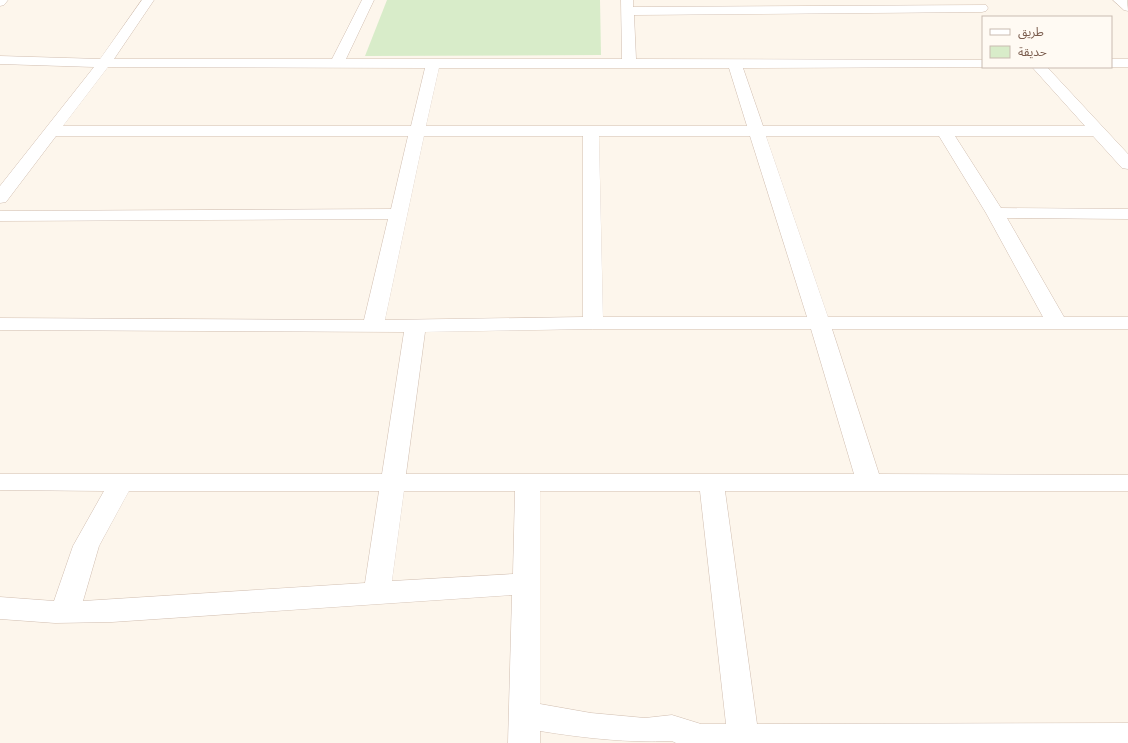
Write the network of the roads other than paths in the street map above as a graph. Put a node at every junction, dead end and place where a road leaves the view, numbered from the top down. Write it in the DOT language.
graph roads {
  1 [pos="2,0"];
  2 [pos="148,0"];
  3 [pos="368,0"];
  4 [pos="1119,0"];
  5 [pos="0,2"];
  6 [pos="627,5"];
  7 [pos="778,5"];
  8 [pos="982,8"];
  9 [pos="1128,8"];
  10 [pos="0,60"];
  11 [pos="338,62"];
  12 [pos="433,62"];
  13 [pos="104,63"];
  14 [pos="630,63"];
  15 [pos="1112,63"];
  16 [pos="1128,63"];
  17 [pos="735,64"];
  18 [pos="982,64"];
  19 [pos="1040,68"];
  20 [pos="417,130"];
  21 [pos="591,130"];
  22 [pos="756,130"];
  23 [pos="53,131"];
  24 [pos="944,131"];
  25 [pos="1098,131"];
  26 [pos="1128,164"];
  27 [pos="0,198"];
  28 [pos="995,213"];
  29 [pos="398,214"];
  30 [pos="1128,214"];
  31 [pos="0,216"];
  32 [pos="593,322"];
  33 [pos="819,322"];
  34 [pos="1057,323"];
  35 [pos="1128,323"];
  36 [pos="0,324"];
  37 [pos="373,326"];
  38 [pos="415,326"];
  39 [pos="0,482"];
  40 [pos="121,483"];
  41 [pos="392,483"];
  42 [pos="528,483"];
  43 [pos="869,483"];
  44 [pos="1128,483"];
  45 [pos="712,484"];
  46 [pos="525,584"];
  47 [pos="377,592"];
  48 [pos="0,608"];
  49 [pos="76,612"];
  50 [pos="524,729"];
  51 [pos="1128,737"];
  52 [pos="744,741"];
  1 -- 5 [label="street"];
  2 -- 13 [label="street"];
  3 -- 11 [label="street"];
  4 -- 9 [label="street"];
  6 -- 7 [label="street"];
  6 -- 14 [label="street"];
  7 -- 8 [label="street"];
  10 -- 13 [label="street"];
  11 -- 12 [label="street"];
  11 -- 13 [label="street"];
  12 -- 14 [label="street"];
  12 -- 20 [label="street"];
  13 -- 23 [label="street"];
  14 -- 17 [label="street"];
  15 -- 16 [label="street"];
  17 -- 18 [label="street"];
  17 -- 22 [label="street"];
  19 -- 25 [label="street"];
  20 -- 21 [label="street"];
  20 -- 23 [label="street"];
  20 -- 29 [label="street"];
  21 -- 22 [label="street"];
  21 -- 32 [label="street"];
  22 -- 24 [label="street"];
  22 -- 33 [label="street"];
  23 -- 27 [label="street"];
  24 -- 25 [label="street"];
  24 -- 28 [label="street"];
  25 -- 26 [label="street"];
  28 -- 30 [label="street"];
  28 -- 34 [label="street"];
  29 -- 31 [label="street"];
  29 -- 37 [label="street"];
  32 -- 33 [label="street"];
  32 -- 38 [label="street"];
  33 -- 34 [label="street"];
  33 -- 43 [label="street"];
  34 -- 35 [label="street"];
  36 -- 37 [label="street"];
  37 -- 38 [label="street"];
  38 -- 41 [label="street"];
  39 -- 40 [label="street"];
  40 -- 41 [label="street"];
  40 -- 49 [label="street"];
  41 -- 42 [label="street"];
  41 -- 47 [label="street"];
  42 -- 45 [label="street"];
  42 -- 46 [label="street"];
  43 -- 44 [label="street"];
  43 -- 45 [label="street"];
  45 -- 52 [label="street"];
  46 -- 47 [label="street"];
  46 -- 50 [label="street"];
  47 -- 49 [label="street"];
  48 -- 49 [label="street"];
  50 -- 52 [label="street"];
  51 -- 52 [label="street"];
}
